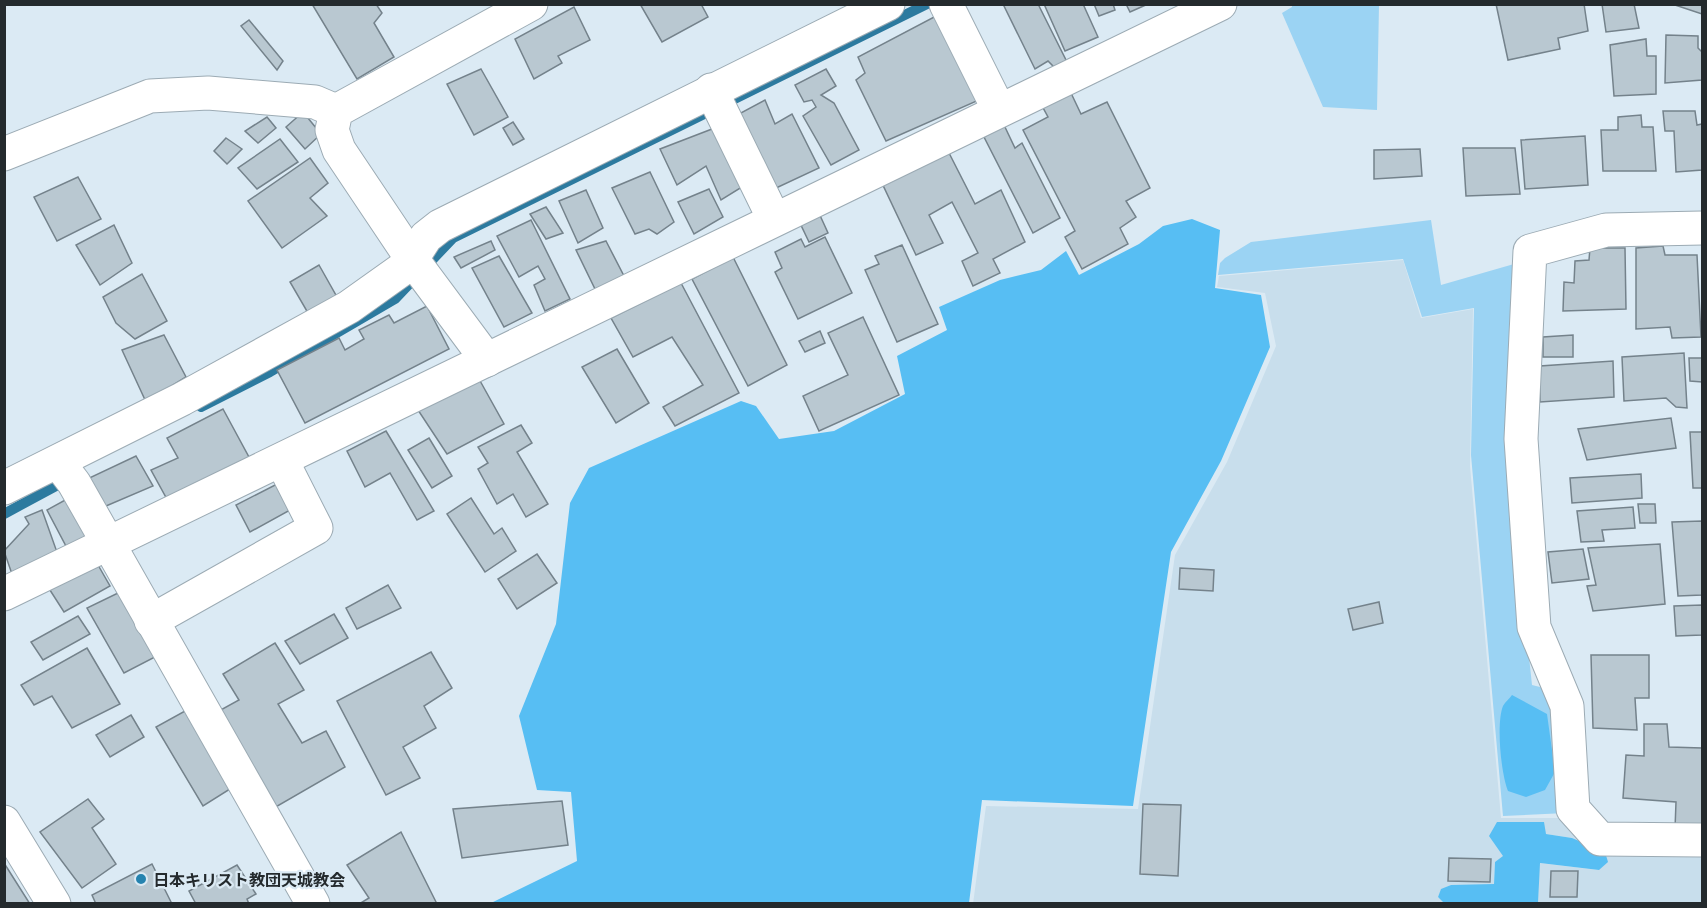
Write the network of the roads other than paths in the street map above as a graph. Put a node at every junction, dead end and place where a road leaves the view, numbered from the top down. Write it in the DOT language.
graph roads {
  1 [pos="531,4"];
  2 [pos="888,4"];
  3 [pos="1220,4"];
  4 [pos="948,8"];
  5 [pos="717,102"];
  6 [pos="999,110"];
  7 [pos="336,111"];
  8 [pos="4,154"];
  9 [pos="774,219"];
  10 [pos="1702,228"];
  11 [pos="419,268"];
  12 [pos="487,360"];
  13 [pos="282,461"];
  14 [pos="66,472"];
  15 [pos="4,489"];
  16 [pos="107,544"];
  17 [pos="4,594"];
  18 [pos="151,621"];
  19 [pos="4,822"];
  20 [pos="1702,840"];
  21 [pos="54,903"];
  22 [pos="313,903"];
  1 -- 7 [label="street"];
  2 -- 5 [label="street"];
  3 -- 6 [label="street"];
  4 -- 6 [label="street"];
  5 -- 9 [label="street"];
  5 -- 11 [label="street"];
  6 -- 9 [label="street"];
  7 -- 8 [label="street"];
  7 -- 11 [label="street"];
  9 -- 12 [label="street"];
  10 -- 20 [label="street"];
  11 -- 12 [label="street"];
  11 -- 14 [label="street"];
  12 -- 13 [label="street"];
  13 -- 16 [label="street"];
  13 -- 18 [label="street"];
  14 -- 15 [label="street"];
  14 -- 16 [label="street"];
  16 -- 17 [label="street"];
  16 -- 18 [label="street"];
  18 -- 22 [label="street"];
  19 -- 21 [label="street"];
}
